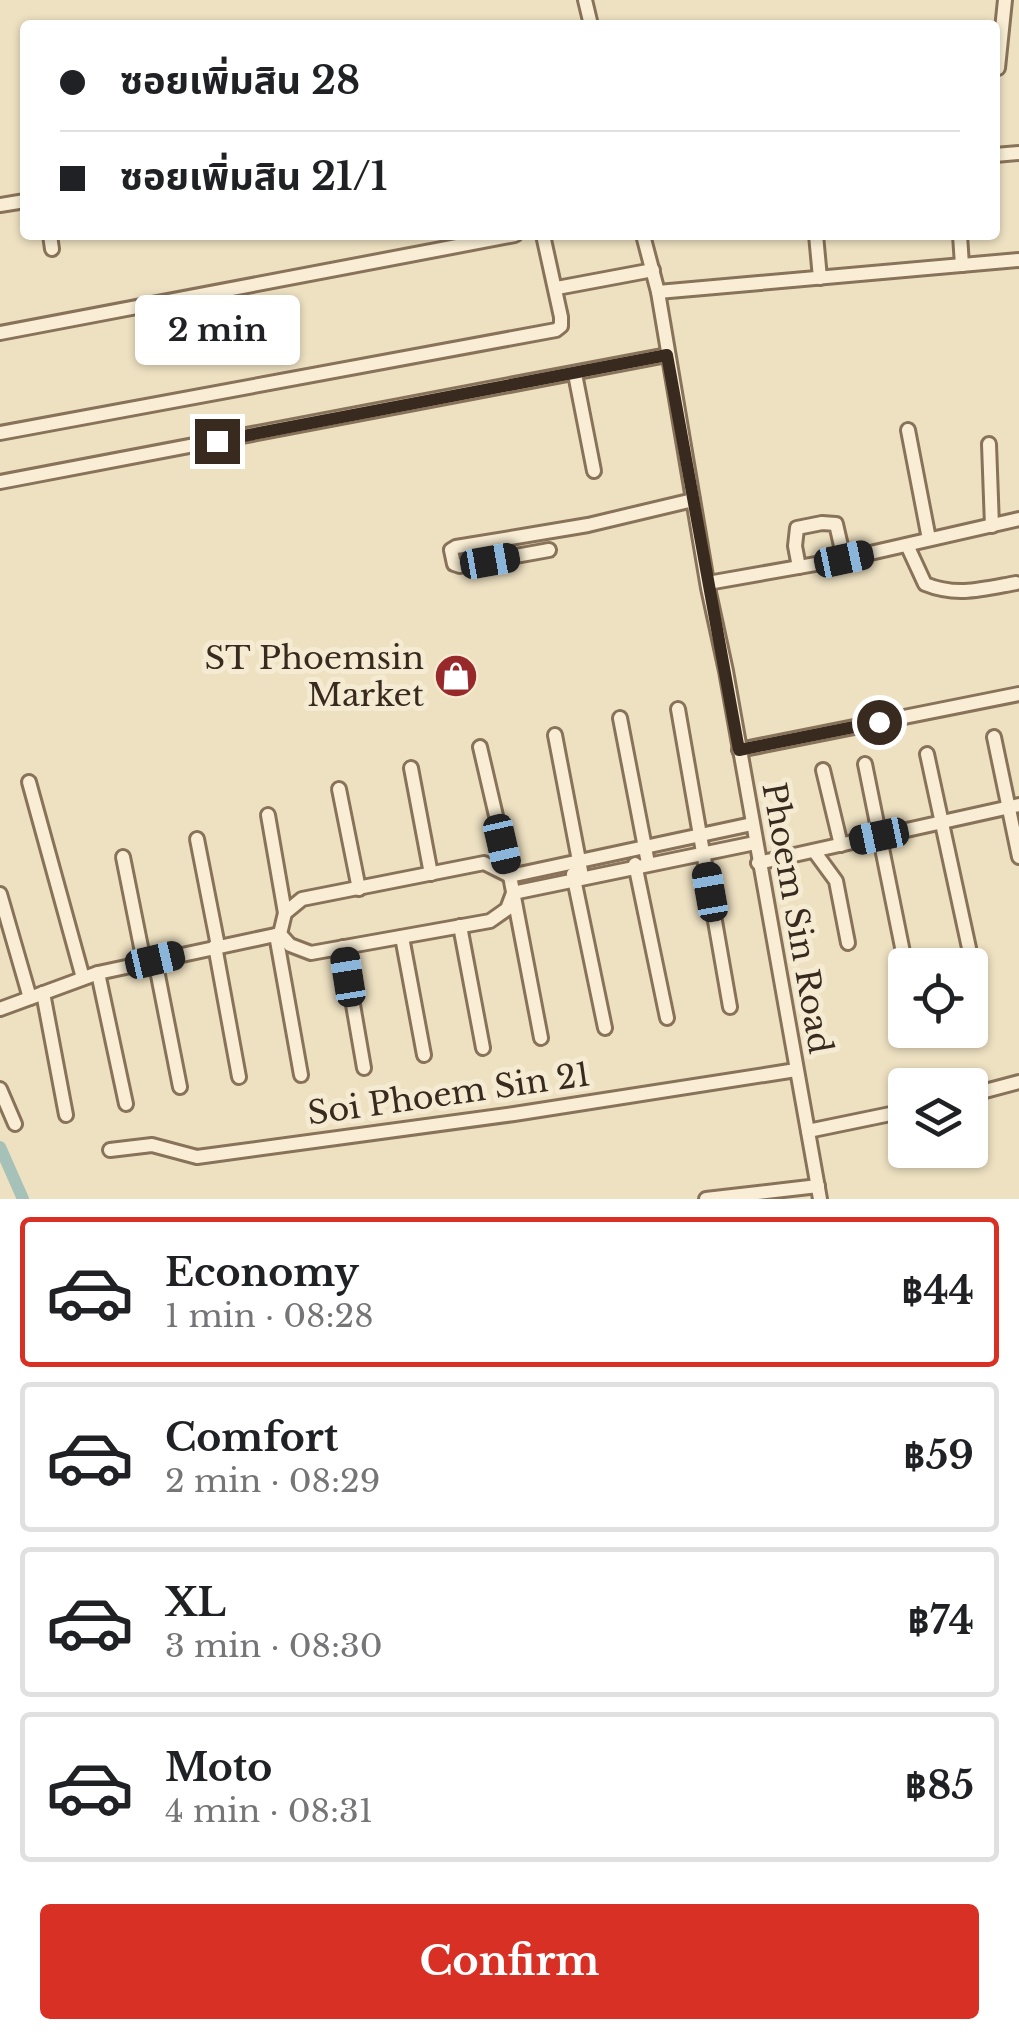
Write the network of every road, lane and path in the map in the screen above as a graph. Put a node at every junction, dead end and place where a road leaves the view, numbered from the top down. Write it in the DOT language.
graph roads {
  1 [pos="1005,0"];
  2 [pos="1000,49"];
  3 [pos="488,240"];
  4 [pos="545,240"];
  5 [pos="644,240"];
  6 [pos="816,240"];
  7 [pos="960,240"];
  8 [pos="1019,260"];
  9 [pos="962,264"];
  10 [pos="653,270"];
  11 [pos="820,278"];
  12 [pos="557,288"];
  13 [pos="658,292"];
  14 [pos="0,333"];
  15 [pos="667,355"];
  16 [pos="575,374"];
  17 [pos="908,430"];
  18 [pos="0,434"];
  19 [pos="989,444"];
  20 [pos="594,471"];
  21 [pos="0,482"];
  22 [pos="693,500"];
  23 [pos="1019,519"];
  24 [pos="992,526"];
  25 [pos="929,540"];
  26 [pos="907,546"];
  27 [pos="549,550"];
  28 [pos="844,559"];
  29 [pos="800,568"];
  30 [pos="708,583"];
  31 [pos="1016,583"];
  32 [pos="1019,694"];
  33 [pos="678,709"];
  34 [pos="620,718"];
  35 [pos="555,736"];
  36 [pos="994,737"];
  37 [pos="480,747"];
  38 [pos="739,750"];
  39 [pos="927,754"];
  40 [pos="865,764"];
  41 [pos="411,768"];
  42 [pos="823,770"];
  43 [pos="29,782"];
  44 [pos="339,789"];
  45 [pos="1014,806"];
  46 [pos="268,816"];
  47 [pos="942,822"];
  48 [pos="752,824"];
  49 [pos="879,836"];
  50 [pos="701,837"];
  51 [pos="197,839"];
  52 [pos="756,843"];
  53 [pos="841,845"];
  54 [pos="639,850"];
  55 [pos="814,850"];
  56 [pos="704,854"];
  57 [pos="1019,856"];
  58 [pos="124,858"];
  59 [pos="758,863"];
  60 [pos="642,866"];
  61 [pos="577,871"];
  62 [pos="430,874"];
  63 [pos="510,876"];
  64 [pos="359,889"];
  65 [pos="514,893"];
  66 [pos="0,894"];
  67 [pos="284,913"];
  68 [pos="460,926"];
  69 [pos="278,934"];
  70 [pos="402,937"];
  71 [pos="848,943"];
  72 [pos="217,946"];
  73 [pos="344,947"];
  74 [pos="903,948"];
  75 [pos="969,948"];
  76 [pos="150,961"];
  77 [pos="98,974"];
  78 [pos="84,978"];
  79 [pos="37,995"];
  80 [pos="730,1007"];
  81 [pos="0,1009"];
  82 [pos="666,1018"];
  83 [pos="605,1028"];
  84 [pos="542,1038"];
  85 [pos="483,1048"];
  86 [pos="424,1055"];
  87 [pos="364,1068"];
  88 [pos="796,1070"];
  89 [pos="301,1075"];
  90 [pos="239,1077"];
  91 [pos="1019,1082"];
  92 [pos="180,1086"];
  93 [pos="0,1088"];
  94 [pos="988,1090"];
  95 [pos="126,1104"];
  96 [pos="66,1115"];
  97 [pos="888,1115"];
  98 [pos="15,1124"];
  99 [pos="808,1131"];
  100 [pos="110,1150"];
  101 [pos="819,1192"];
  102 [pos="706,1199"];
  1 -- 2 [label="street"];
  3 -- 14 [label="street"];
  4 -- 12 [label="street"];
  5 -- 10 [label="street, Phoem Sin Road"];
  6 -- 11 [label="street"];
  7 -- 9 [label="street"];
  8 -- 9 [label="street"];
  9 -- 11 [label="street"];
  10 -- 12 [label="street"];
  10 -- 13 [label="street, Phoem Sin Road"];
  11 -- 13 [label="street"];
  12 -- 18 [label="street"];
  13 -- 15 [label="street, Phoem Sin Road"];
  15 -- 16 [label="street"];
  15 -- 22 [label="street, Phoem Sin Road"];
  16 -- 20 [label="street"];
  16 -- 21 [label="street"];
  17 -- 25 [label="street"];
  19 -- 24 [label="street"];
  22 -- 27 [label="street"];
  22 -- 30 [label="street, Phoem Sin Road"];
  23 -- 24 [label="street"];
  24 -- 25 [label="street"];
  25 -- 26 [label="street"];
  26 -- 28 [label="street"];
  26 -- 31 [label="street"];
  28 -- 29 [label="street"];
  28 -- 29 [label="street"];
  29 -- 30 [label="street"];
  30 -- 38 [label="street, Phoem Sin Road"];
  32 -- 38 [label="street"];
  33 -- 50 [label="street"];
  34 -- 54 [label="street"];
  35 -- 61 [label="street"];
  36 -- 45 [label="street"];
  37 -- 63 [label="street"];
  38 -- 48 [label="street, Phoem Sin Road"];
  39 -- 47 [label="street"];
  40 -- 49 [label="street"];
  41 -- 62 [label="street"];
  42 -- 53 [label="street"];
  43 -- 78 [label="street"];
  44 -- 64 [label="street"];
  45 -- 47 [label="street"];
  45 -- 57 [label="street"];
  46 -- 67 [label="street"];
  47 -- 49 [label="street"];
  47 -- 75 [label="street"];
  48 -- 50 [label="street"];
  48 -- 52 [label="street, Phoem Sin Road"];
  49 -- 53 [label="street"];
  49 -- 74 [label="street"];
  50 -- 54 [label="street"];
  50 -- 56 [label="street"];
  51 -- 72 [label="street"];
  52 -- 56 [label="street"];
  52 -- 59 [label="street, Phoem Sin Road"];
  53 -- 55 [label="street"];
  54 -- 60 [label="street"];
  54 -- 61 [label="street"];
  55 -- 59 [label="street"];
  55 -- 71 [label="street"];
  56 -- 60 [label="street"];
  56 -- 80 [label="street"];
  58 -- 76 [label="street"];
  59 -- 88 [label="street, Phoem Sin Road"];
  60 -- 61 [label="street"];
  60 -- 82 [label="street"];
  61 -- 63 [label="street"];
  61 -- 65 [label="street"];
  61 -- 83 [label="street"];
  62 -- 63 [label="street"];
  62 -- 64 [label="street"];
  63 -- 65 [label="street"];
  64 -- 67 [label="street"];
  65 -- 68 [label="street"];
  65 -- 84 [label="street"];
  66 -- 79 [label="street"];
  67 -- 69 [label="street"];
  68 -- 70 [label="street"];
  68 -- 85 [label="street"];
  69 -- 72 [label="street"];
  69 -- 73 [label="street"];
  69 -- 89 [label="street"];
  70 -- 73 [label="street"];
  70 -- 86 [label="street"];
  72 -- 76 [label="street"];
  72 -- 90 [label="street"];
  73 -- 87 [label="street"];
  76 -- 77 [label="street"];
  76 -- 92 [label="street"];
  77 -- 78 [label="street"];
  77 -- 95 [label="street"];
  78 -- 79 [label="street"];
  79 -- 81 [label="street"];
  79 -- 96 [label="street"];
  88 -- 99 [label="street, Phoem Sin Road"];
  88 -- 100 [label="street, Soi Phoem Sin 21"];
  91 -- 94 [label="street"];
  93 -- 98 [label="street"];
  97 -- 99 [label="street"];
  99 -- 101 [label="street, Phoem Sin Road"];
  101 -- 102 [label="street"];
}
